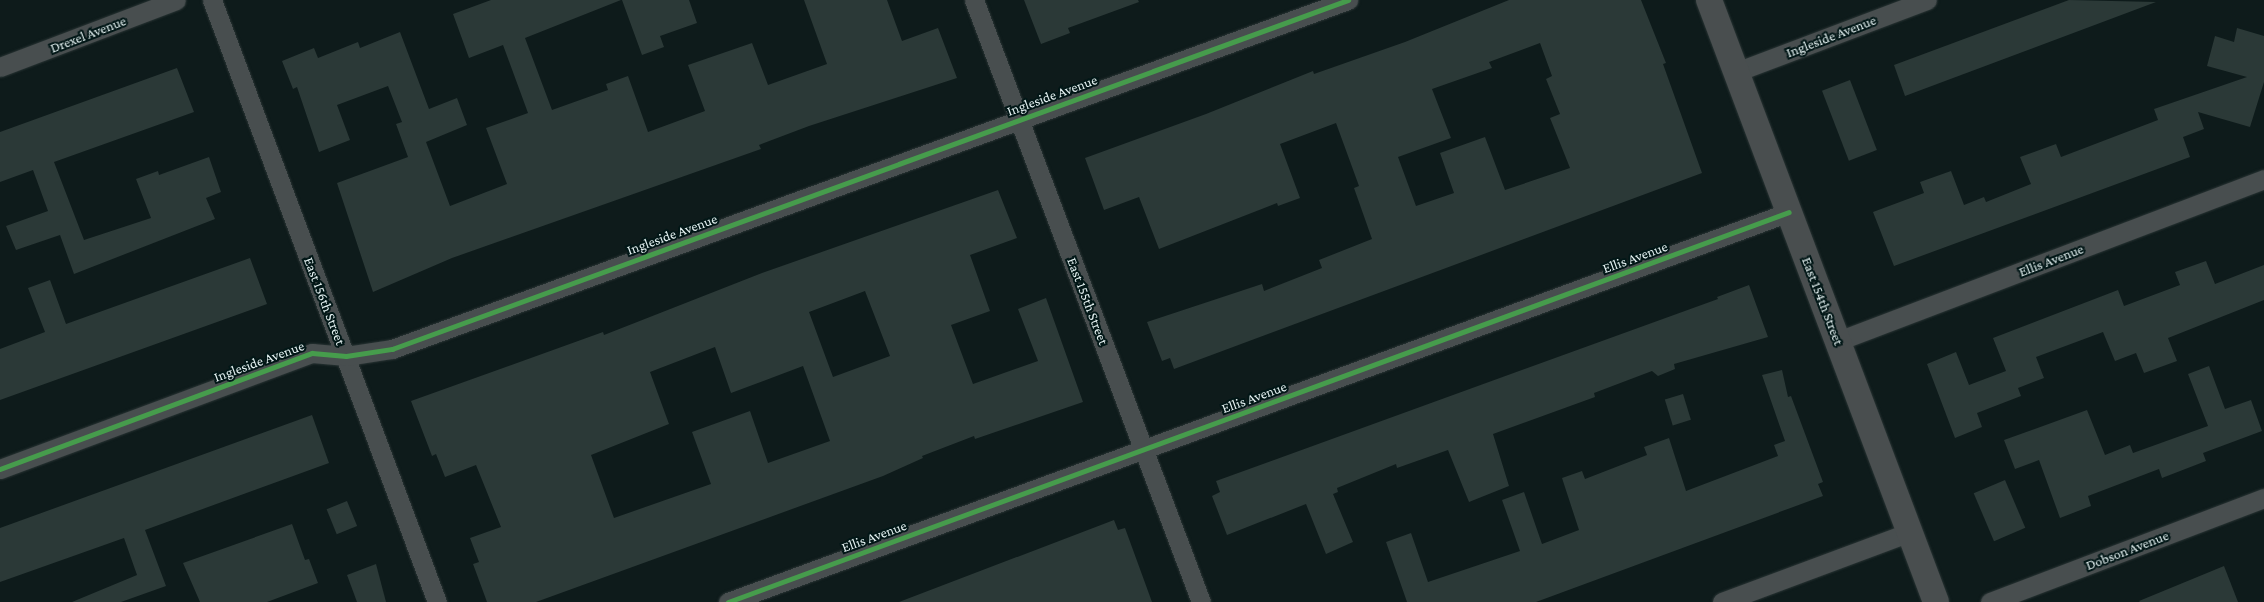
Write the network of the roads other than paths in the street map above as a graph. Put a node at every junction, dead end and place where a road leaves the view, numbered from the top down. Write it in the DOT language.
graph roads {
  1 [pos="176,0"];
  2 [pos="212,0"];
  3 [pos="974,0"];
  4 [pos="1348,0"];
  5 [pos="1709,0"];
  6 [pos="1927,0"];
  7 [pos="0,68"];
  8 [pos="1736,72"];
  9 [pos="1019,119"];
  10 [pos="2264,179"];
  11 [pos="1789,212"];
  12 [pos="1838,341"];
  13 [pos="346,356"];
  14 [pos="1144,450"];
  15 [pos="0,469"];
  16 [pos="2264,498"];
  17 [pos="1910,532"];
  18 [pos="437,602"];
  19 [pos="728,602"];
  20 [pos="1201,602"];
  21 [pos="1722,602"];
  22 [pos="1936,602"];
  23 [pos="1990,602"];
  1 -- 7 [label="street, Drexel Avenue"];
  2 -- 13 [label="street, East 156th Street"];
  3 -- 9 [label="street, East 155th Street"];
  4 -- 9 [label="street, Ingleside Avenue"];
  5 -- 8 [label="street, East 154th Street"];
  6 -- 8 [label="street, Ingleside Avenue"];
  8 -- 11 [label="street, East 154th Street"];
  9 -- 13 [label="street, Ingleside Avenue"];
  9 -- 14 [label="street, East 155th Street"];
  10 -- 12 [label="street, Ellis Avenue"];
  11 -- 12 [label="street, East 154th Street"];
  11 -- 14 [label="street, Ellis Avenue"];
  12 -- 17 [label="street, East 154th Street"];
  13 -- 15 [label="street, Ingleside Avenue"];
  13 -- 18 [label="street, East 156th Street"];
  14 -- 19 [label="street, Ellis Avenue"];
  14 -- 20 [label="street, East 155th Street"];
  16 -- 23 [label="street, Dobson Avenue"];
  17 -- 21 [label="street"];
  17 -- 22 [label="street, East 154th Street"];
}
